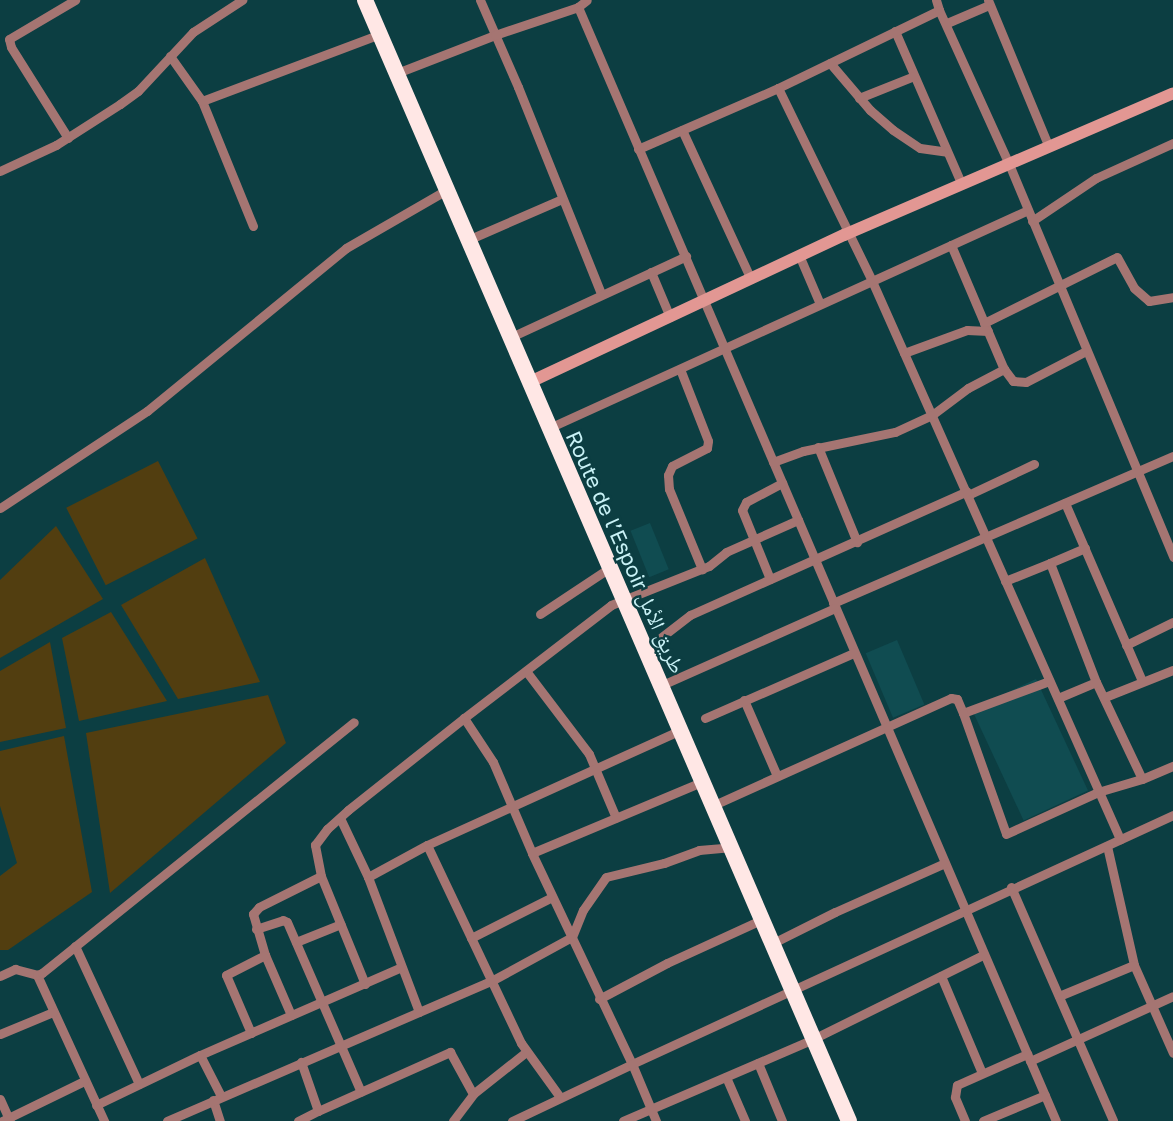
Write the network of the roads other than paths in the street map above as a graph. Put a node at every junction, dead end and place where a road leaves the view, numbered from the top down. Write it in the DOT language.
graph roads {
  1 [pos="75,0"];
  2 [pos="242,0"];
  3 [pos="365,0"];
  4 [pos="480,0"];
  5 [pos="587,0"];
  6 [pos="936,0"];
  7 [pos="988,3"];
  8 [pos="578,7"];
  9 [pos="939,10"];
  10 [pos="947,23"];
  11 [pos="895,31"];
  12 [pos="380,34"];
  13 [pos="495,35"];
  14 [pos="170,56"];
  15 [pos="830,63"];
  16 [pos="397,73"];
  17 [pos="914,76"];
  18 [pos="778,88"];
  19 [pos="1173,93"];
  20 [pos="859,98"];
  21 [pos="202,101"];
  22 [pos="682,130"];
  23 [pos="68,138"];
  24 [pos="1173,143"];
  25 [pos="1049,147"];
  26 [pos="638,149"];
  27 [pos="947,152"];
  28 [pos="1009,164"];
  29 [pos="0,171"];
  30 [pos="961,183"];
  31 [pos="449,189"];
  32 [pos="562,199"];
  33 [pos="1028,210"];
  34 [pos="1032,221"];
  35 [pos="253,226"];
  36 [pos="849,233"];
  37 [pos="470,239"];
  38 [pos="951,245"];
  39 [pos="799,255"];
  40 [pos="686,256"];
  41 [pos="651,272"];
  42 [pos="751,279"];
  43 [pos="872,281"];
  44 [pos="1059,286"];
  45 [pos="601,293"];
  46 [pos="1173,297"];
  47 [pos="705,301"];
  48 [pos="820,304"];
  49 [pos="670,317"];
  50 [pos="986,327"];
  51 [pos="511,337"];
  52 [pos="723,348"];
  53 [pos="1086,351"];
  54 [pos="904,353"];
  55 [pos="680,369"];
  56 [pos="1004,369"];
  57 [pos="530,382"];
  58 [pos="932,415"];
  59 [pos="549,428"];
  60 [pos="818,447"];
  61 [pos="1173,456"];
  62 [pos="773,461"];
  63 [pos="1034,464"];
  64 [pos="1138,471"];
  65 [pos="782,483"];
  66 [pos="968,493"];
  67 [pos="1065,503"];
  68 [pos="0,508"];
  69 [pos="798,520"];
  70 [pos="986,537"];
  71 [pos="752,539"];
  72 [pos="857,541"];
  73 [pos="1085,548"];
  74 [pos="1173,557"];
  75 [pos="815,561"];
  76 [pos="1050,563"];
  77 [pos="611,567"];
  78 [pos="702,569"];
  79 [pos="769,579"];
  80 [pos="1005,581"];
  81 [pos="625,598"];
  82 [pos="834,606"];
  83 [pos="540,614"];
  84 [pos="1173,622"];
  85 [pos="1126,645"];
  86 [pos="646,649"];
  87 [pos="855,653"];
  88 [pos="1173,670"];
  89 [pos="526,671"];
  90 [pos="1049,681"];
  91 [pos="1142,681"];
  92 [pos="1096,682"];
  93 [pos="662,685"];
  94 [pos="1105,697"];
  95 [pos="1058,698"];
  96 [pos="744,700"];
  97 [pos="963,713"];
  98 [pos="464,718"];
  99 [pos="705,718"];
  100 [pos="354,722"];
  101 [pos="886,729"];
  102 [pos="674,733"];
  103 [pos="1173,765"];
  104 [pos="596,767"];
  105 [pos="776,776"];
  106 [pos="1142,779"];
  107 [pos="704,781"];
  108 [pos="1098,792"];
  109 [pos="714,804"];
  110 [pos="513,806"];
  111 [pos="1173,815"];
  112 [pos="340,818"];
  113 [pos="616,818"];
  114 [pos="1120,839"];
  115 [pos="427,845"];
  116 [pos="1107,846"];
  117 [pos="732,847"];
  118 [pos="532,853"];
  119 [pos="945,863"];
  120 [pos="321,876"];
  121 [pos="368,877"];
  122 [pos="1011,887"];
  123 [pos="552,897"];
  124 [pos="963,909"];
  125 [pos="763,919"];
  126 [pos="341,924"];
  127 [pos="256,929"];
  128 [pos="572,937"];
  129 [pos="471,938"];
  130 [pos="296,942"];
  131 [pos="773,943"];
  132 [pos="75,946"];
  133 [pos="983,955"];
  134 [pos="265,956"];
  135 [pos="1135,965"];
  136 [pos="401,967"];
  137 [pos="37,975"];
  138 [pos="0,976"];
  139 [pos="942,976"];
  140 [pos="493,980"];
  141 [pos="365,984"];
  142 [pos="792,989"];
  143 [pos="1059,996"];
  144 [pos="1173,996"];
  145 [pos="599,999"];
  146 [pos="321,1004"];
  147 [pos="1153,1005"];
  148 [pos="53,1012"];
  149 [pos="419,1012"];
  150 [pos="291,1015"];
  151 [pos="251,1032"];
  152 [pos="0,1034"];
  153 [pos="813,1039"];
  154 [pos="1078,1039"];
  155 [pos="341,1043"];
  156 [pos="526,1052"];
  157 [pos="1173,1053"];
  158 [pos="200,1055"];
  159 [pos="1028,1057"];
  160 [pos="301,1062"];
  161 [pos="758,1063"];
  162 [pos="632,1064"];
  163 [pos="982,1073"];
  164 [pos="726,1077"];
  165 [pos="85,1081"];
  166 [pos="139,1084"];
  167 [pos="361,1092"];
  168 [pos="473,1094"];
  169 [pos="1045,1095"];
  170 [pos="560,1097"];
  171 [pos="217,1098"];
  172 [pos="0,1099"];
  173 [pos="96,1105"];
  174 [pos="650,1107"];
  175 [pos="318,1111"];
  176 [pos="7,1120"];
  177 [pos="104,1121"];
  178 [pos="167,1121"];
  179 [pos="220,1121"];
  180 [pos="298,1121"];
  181 [pos="453,1121"];
  182 [pos="512,1121"];
  183 [pos="622,1121"];
  184 [pos="656,1121"];
  185 [pos="745,1121"];
  186 [pos="782,1121"];
  187 [pos="849,1121"];
  188 [pos="965,1121"];
  189 [pos="983,1121"];
  190 [pos="1056,1121"];
  191 [pos="1113,1121"];
  1 -- 23 [label="street"];
  2 -- 14 [label="street"];
  3 -- 12 [label="highway, Route de l’Espoir طريق الأمل"];
  4 -- 13 [label="street"];
  5 -- 8 [label="street"];
  6 -- 9 [label="street"];
  7 -- 10 [label="street"];
  7 -- 25 [label="street"];
  8 -- 13 [label="street"];
  8 -- 26 [label="street"];
  9 -- 10 [label="street"];
  9 -- 11 [label="street"];
  10 -- 28 [label="street"];
  11 -- 15 [label="street"];
  11 -- 17 [label="street"];
  12 -- 16 [label="highway, Route de l’Espoir طريق الأمل"];
  12 -- 21 [label="street"];
  13 -- 16 [label="street"];
  13 -- 32 [label="street"];
  14 -- 21 [label="street"];
  14 -- 23 [label="street"];
  15 -- 18 [label="street"];
  15 -- 20 [label="street"];
  16 -- 31 [label="highway, Route de l’Espoir طريق الأمل"];
  17 -- 20 [label="street"];
  17 -- 27 [label="street"];
  18 -- 22 [label="street"];
  18 -- 36 [label="street"];
  19 -- 25 [label="street"];
  20 -- 27 [label="street"];
  21 -- 35 [label="street"];
  22 -- 26 [label="street"];
  22 -- 42 [label="street"];
  23 -- 29 [label="street"];
  24 -- 34 [label="street"];
  25 -- 28 [label="street"];
  26 -- 40 [label="street"];
  27 -- 30 [label="street"];
  28 -- 30 [label="street"];
  28 -- 33 [label="street"];
  30 -- 36 [label="street"];
  31 -- 37 [label="highway, Route de l’Espoir طريق الأمل"];
  31 -- 68 [label="street"];
  32 -- 37 [label="street"];
  32 -- 45 [label="street"];
  33 -- 34 [label="street"];
  33 -- 38 [label="street"];
  34 -- 44 [label="street"];
  36 -- 39 [label="street"];
  36 -- 43 [label="street"];
  37 -- 51 [label="highway, Route de l’Espoir طريق الأمل"];
  38 -- 43 [label="street"];
  38 -- 50 [label="street"];
  39 -- 42 [label="street"];
  39 -- 48 [label="street"];
  40 -- 41 [label="street"];
  40 -- 47 [label="street"];
  41 -- 45 [label="street"];
  41 -- 49 [label="street"];
  42 -- 47 [label="street"];
  43 -- 48 [label="street"];
  43 -- 54 [label="street"];
  44 -- 46 [label="street"];
  44 -- 50 [label="street"];
  44 -- 53 [label="street"];
  45 -- 51 [label="street"];
  47 -- 49 [label="street"];
  47 -- 52 [label="street"];
  48 -- 52 [label="street"];
  49 -- 57 [label="street"];
  50 -- 54 [label="street"];
  50 -- 56 [label="street"];
  51 -- 57 [label="highway, Route de l’Espoir طريق الأمل"];
  52 -- 55 [label="street"];
  52 -- 62 [label="street"];
  53 -- 56 [label="street"];
  53 -- 64 [label="street"];
  54 -- 58 [label="street"];
  55 -- 59 [label="street"];
  55 -- 78 [label="street"];
  56 -- 58 [label="street"];
  57 -- 59 [label="highway, Route de l’Espoir طريق الأمل"];
  58 -- 60 [label="street"];
  58 -- 66 [label="street"];
  59 -- 77 [label="highway, Route de l’Espoir طريق الأمل"];
  60 -- 62 [label="street"];
  60 -- 72 [label="street"];
  61 -- 64 [label="street"];
  62 -- 65 [label="street"];
  63 -- 66 [label="street"];
  64 -- 67 [label="street"];
  64 -- 74 [label="street"];
  65 -- 69 [label="street"];
  65 -- 71 [label="street"];
  66 -- 70 [label="street"];
  66 -- 72 [label="street"];
  67 -- 70 [label="street"];
  67 -- 73 [label="street"];
  69 -- 71 [label="street"];
  69 -- 75 [label="street"];
  70 -- 80 [label="street"];
  70 -- 82 [label="street"];
  71 -- 78 [label="street"];
  71 -- 79 [label="street"];
  72 -- 75 [label="street"];
  73 -- 76 [label="street"];
  73 -- 85 [label="street"];
  75 -- 79 [label="street"];
  75 -- 82 [label="street"];
  76 -- 80 [label="street"];
  76 -- 92 [label="street"];
  77 -- 81 [label="highway, Route de l’Espoir طريق الأمل"];
  77 -- 83 [label="street"];
  78 -- 81 [label="street"];
  79 -- 86 [label="street"];
  80 -- 90 [label="street"];
  81 -- 86 [label="highway, Route de l’Espoir طريق الأمل"];
  81 -- 89 [label="street"];
  82 -- 87 [label="street"];
  82 -- 93 [label="street"];
  84 -- 85 [label="street"];
  85 -- 91 [label="street"];
  86 -- 93 [label="highway, Route de l’Espoir طريق الأمل"];
  87 -- 96 [label="street"];
  87 -- 101 [label="street"];
  88 -- 91 [label="street"];
  89 -- 98 [label="street"];
  89 -- 104 [label="street"];
  90 -- 95 [label="street"];
  90 -- 97 [label="street"];
  91 -- 94 [label="street"];
  92 -- 94 [label="street"];
  92 -- 95 [label="street"];
  93 -- 107 [label="highway, Route de l’Espoir طريق الأمل"];
  94 -- 106 [label="street"];
  95 -- 108 [label="street"];
  96 -- 99 [label="street"];
  96 -- 105 [label="street"];
  97 -- 101 [label="street"];
  97 -- 108 [label="street"];
  98 -- 110 [label="street"];
  98 -- 112 [label="street"];
  100 -- 132 [label="street"];
  101 -- 105 [label="street"];
  101 -- 119 [label="street"];
  102 -- 104 [label="street"];
  103 -- 106 [label="street"];
  104 -- 110 [label="street"];
  104 -- 113 [label="street"];
  105 -- 109 [label="street"];
  106 -- 108 [label="street"];
  107 -- 109 [label="highway, Route de l’Espoir طريق الأمل"];
  107 -- 113 [label="street"];
  108 -- 114 [label="street"];
  109 -- 117 [label="highway, Route de l’Espoir طريق الأمل"];
  110 -- 115 [label="street"];
  110 -- 118 [label="street"];
  111 -- 114 [label="street"];
  112 -- 120 [label="street"];
  112 -- 121 [label="street"];
  113 -- 118 [label="street"];
  114 -- 116 [label="street"];
  115 -- 121 [label="street"];
  115 -- 129 [label="street"];
  116 -- 122 [label="street"];
  116 -- 135 [label="street"];
  117 -- 125 [label="highway, Route de l’Espoir طريق الأمل"];
  117 -- 128 [label="street"];
  118 -- 123 [label="street"];
  119 -- 124 [label="street"];
  119 -- 131 [label="street"];
  120 -- 126 [label="street"];
  120 -- 127 [label="street"];
  121 -- 136 [label="street"];
  122 -- 124 [label="street"];
  122 -- 143 [label="street"];
  123 -- 128 [label="street"];
  123 -- 129 [label="street"];
  124 -- 133 [label="street"];
  124 -- 142 [label="street"];
  125 -- 131 [label="highway, Route de l’Espoir طريق الأمل"];
  125 -- 145 [label="street"];
  126 -- 130 [label="street"];
  126 -- 141 [label="street"];
  127 -- 130 [label="street"];
  127 -- 134 [label="street"];
  128 -- 140 [label="street"];
  128 -- 145 [label="street"];
  129 -- 140 [label="street"];
  130 -- 146 [label="street"];
  131 -- 142 [label="highway, Route de l’Espoir طريق الأمل"];
  132 -- 137 [label="street"];
  132 -- 166 [label="street"];
  133 -- 139 [label="street"];
  133 -- 159 [label="street"];
  134 -- 150 [label="street"];
  134 -- 151 [label="street"];
  135 -- 143 [label="street"];
  135 -- 147 [label="street"];
  136 -- 141 [label="street"];
  136 -- 149 [label="street"];
  137 -- 138 [label="street"];
  137 -- 148 [label="street"];
  139 -- 153 [label="street"];
  139 -- 163 [label="street"];
  140 -- 149 [label="street"];
  140 -- 156 [label="street"];
  141 -- 146 [label="street"];
  142 -- 153 [label="highway, Route de l’Espoir طريق الأمل"];
  142 -- 162 [label="street"];
  143 -- 154 [label="street"];
  144 -- 147 [label="street"];
  145 -- 162 [label="street"];
  146 -- 150 [label="street"];
  146 -- 155 [label="street"];
  147 -- 154 [label="street"];
  147 -- 157 [label="street"];
  148 -- 152 [label="street"];
  148 -- 165 [label="street"];
  149 -- 155 [label="street"];
  150 -- 151 [label="street"];
  151 -- 158 [label="street"];
  153 -- 161 [label="street"];
  153 -- 187 [label="highway, Route de l’Espoir طريق الأمل"];
  154 -- 159 [label="street"];
  154 -- 191 [label="street"];
  155 -- 160 [label="street"];
  155 -- 167 [label="street"];
  156 -- 168 [label="street"];
  156 -- 170 [label="street"];
  158 -- 166 [label="street"];
  158 -- 171 [label="street"];
  159 -- 163 [label="street"];
  159 -- 169 [label="street"];
  160 -- 171 [label="street"];
  160 -- 175 [label="street"];
  161 -- 164 [label="street"];
  161 -- 186 [label="street"];
  162 -- 170 [label="street"];
  162 -- 174 [label="street"];
  163 -- 188 [label="street"];
  164 -- 174 [label="street"];
  164 -- 185 [label="street"];
  165 -- 173 [label="street"];
  165 -- 176 [label="street"];
  166 -- 173 [label="street"];
  167 -- 168 [label="street"];
  167 -- 175 [label="street"];
  168 -- 181 [label="street"];
  169 -- 189 [label="street"];
  169 -- 190 [label="street"];
  170 -- 182 [label="street"];
  171 -- 178 [label="street"];
  171 -- 179 [label="street"];
  172 -- 176 [label="street"];
  173 -- 177 [label="street"];
  174 -- 183 [label="street"];
  174 -- 184 [label="street"];
  175 -- 180 [label="street"];
}
